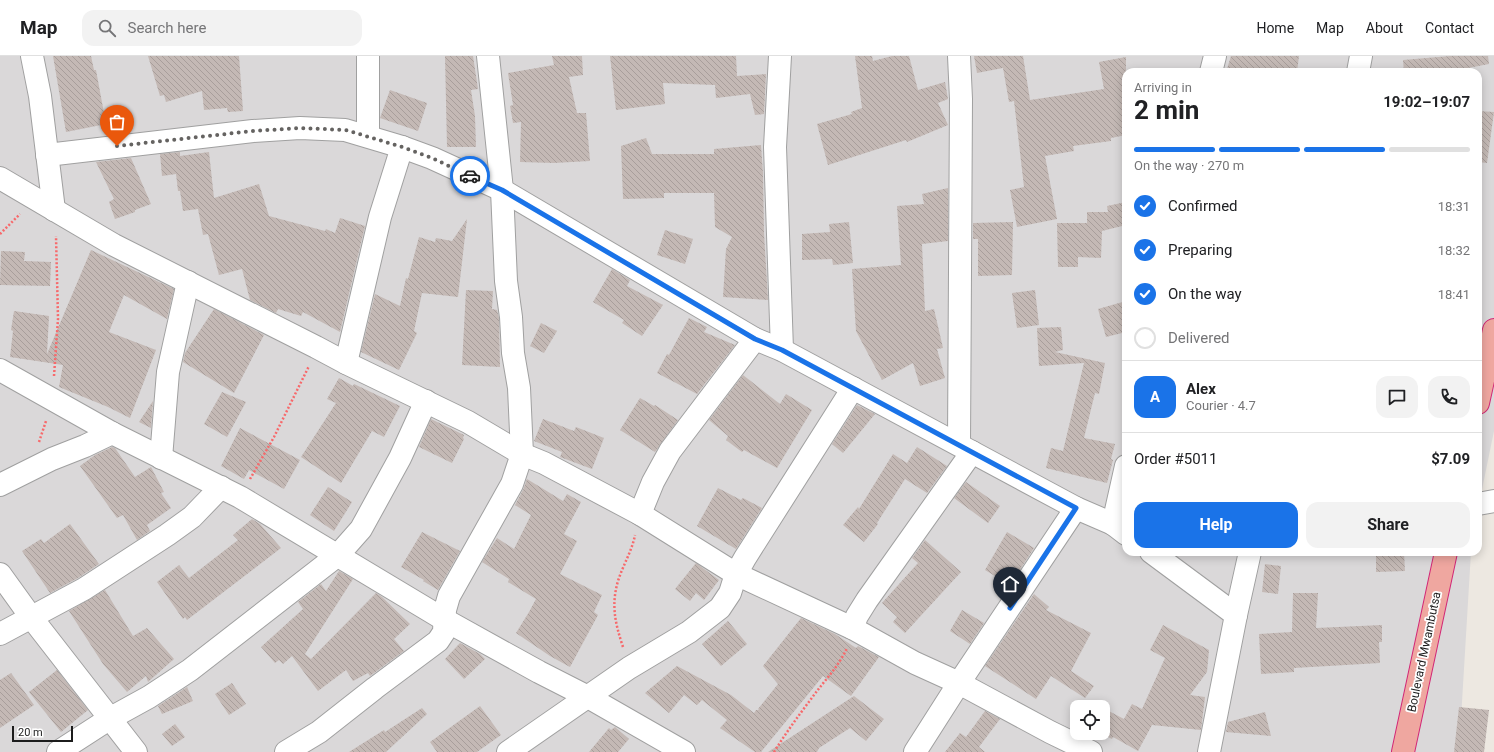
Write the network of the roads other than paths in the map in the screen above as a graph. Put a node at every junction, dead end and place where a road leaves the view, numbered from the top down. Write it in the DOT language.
graph roads {
  1 [pos="32,56"];
  2 [pos="368,56"];
  3 [pos="488,56"];
  4 [pos="780,56"];
  5 [pos="959,56"];
  6 [pos="1215,56"];
  7 [pos="1362,56"];
  8 [pos="1212,68"];
  9 [pos="1359,68"];
  10 [pos="368,136"];
  11 [pos="402,147"];
  12 [pos="48,155"];
  13 [pos="0,178"];
  14 [pos="502,190"];
  15 [pos="54,210"];
  16 [pos="188,282"];
  17 [pos="1494,330"];
  18 [pos="755,339"];
  19 [pos="782,350"];
  20 [pos="346,363"];
  21 [pos="0,370"];
  22 [pos="1482,385"];
  23 [pos="853,388"];
  24 [pos="426,401"];
  25 [pos="112,433"];
  26 [pos="966,448"];
  27 [pos="522,454"];
  28 [pos="160,458"];
  29 [pos="0,485"];
  30 [pos="230,492"];
  31 [pos="1494,501"];
  32 [pos="1482,503"];
  33 [pos="1076,508"];
  34 [pos="1122,508"];
  35 [pos="640,514"];
  36 [pos="1120,529"];
  37 [pos="338,555"];
  38 [pos="1156,556"];
  39 [pos="1249,556"];
  40 [pos="1445,556"];
  41 [pos="0,574"];
  42 [pos="736,574"];
  43 [pos="1236,615"];
  44 [pos="31,618"];
  45 [pos="445,620"];
  46 [pos="852,628"];
  47 [pos="0,634"];
  48 [pos="959,683"];
  49 [pos="588,697"];
  50 [pos="109,719"];
  51 [pos="1058,746"];
  52 [pos="58,752"];
  53 [pos="136,752"];
  54 [pos="286,752"];
  55 [pos="508,752"];
  56 [pos="684,752"];
  57 [pos="915,752"];
  58 [pos="1091,752"];
  59 [pos="1209,752"];
  60 [pos="1403,752"];
  1 -- 12 [label="street"];
  2 -- 10 [label="street"];
  3 -- 14 [label="street"];
  4 -- 19 [label="street"];
  5 -- 26 [label="street"];
  6 -- 8 [label="street"];
  7 -- 9 [label="street"];
  10 -- 11 [label="street"];
  10 -- 12 [label="street"];
  11 -- 14 [label="street"];
  11 -- 20 [label="street"];
  12 -- 15 [label="street"];
  13 -- 15 [label="street"];
  14 -- 18 [label="street"];
  14 -- 27 [label="street"];
  15 -- 16 [label="street"];
  16 -- 20 [label="street"];
  16 -- 28 [label="street"];
  17 -- 22 [label="highway"];
  18 -- 19 [label="street"];
  18 -- 35 [label="street"];
  19 -- 23 [label="street"];
  20 -- 24 [label="street"];
  21 -- 25 [label="street"];
  23 -- 26 [label="street"];
  23 -- 42 [label="street"];
  24 -- 27 [label="street"];
  24 -- 37 [label="street"];
  25 -- 28 [label="street"];
  25 -- 29 [label="street"];
  26 -- 33 [label="street"];
  26 -- 46 [label="street"];
  27 -- 35 [label="street"];
  27 -- 45 [label="street"];
  28 -- 30 [label="street"];
  30 -- 37 [label="street"];
  30 -- 44 [label="street"];
  31 -- 32 [label="street"];
  33 -- 36 [label="street"];
  33 -- 48 [label="street"];
  34 -- 36 [label="street"];
  35 -- 42 [label="street"];
  37 -- 45 [label="street"];
  37 -- 50 [label="street"];
  38 -- 43 [label="street"];
  39 -- 43 [label="street"];
  40 -- 60 [label="highway, Boulevard Mwambutsa"];
  41 -- 44 [label="street"];
  42 -- 46 [label="street"];
  42 -- 49 [label="street"];
  43 -- 59 [label="street"];
  44 -- 47 [label="street"];
  44 -- 50 [label="street"];
  45 -- 49 [label="street"];
  45 -- 54 [label="street"];
  46 -- 48 [label="street"];
  48 -- 51 [label="street"];
  48 -- 57 [label="street"];
  49 -- 55 [label="street"];
  49 -- 56 [label="street"];
  50 -- 52 [label="street"];
  50 -- 53 [label="street"];
  51 -- 58 [label="street"];
}
